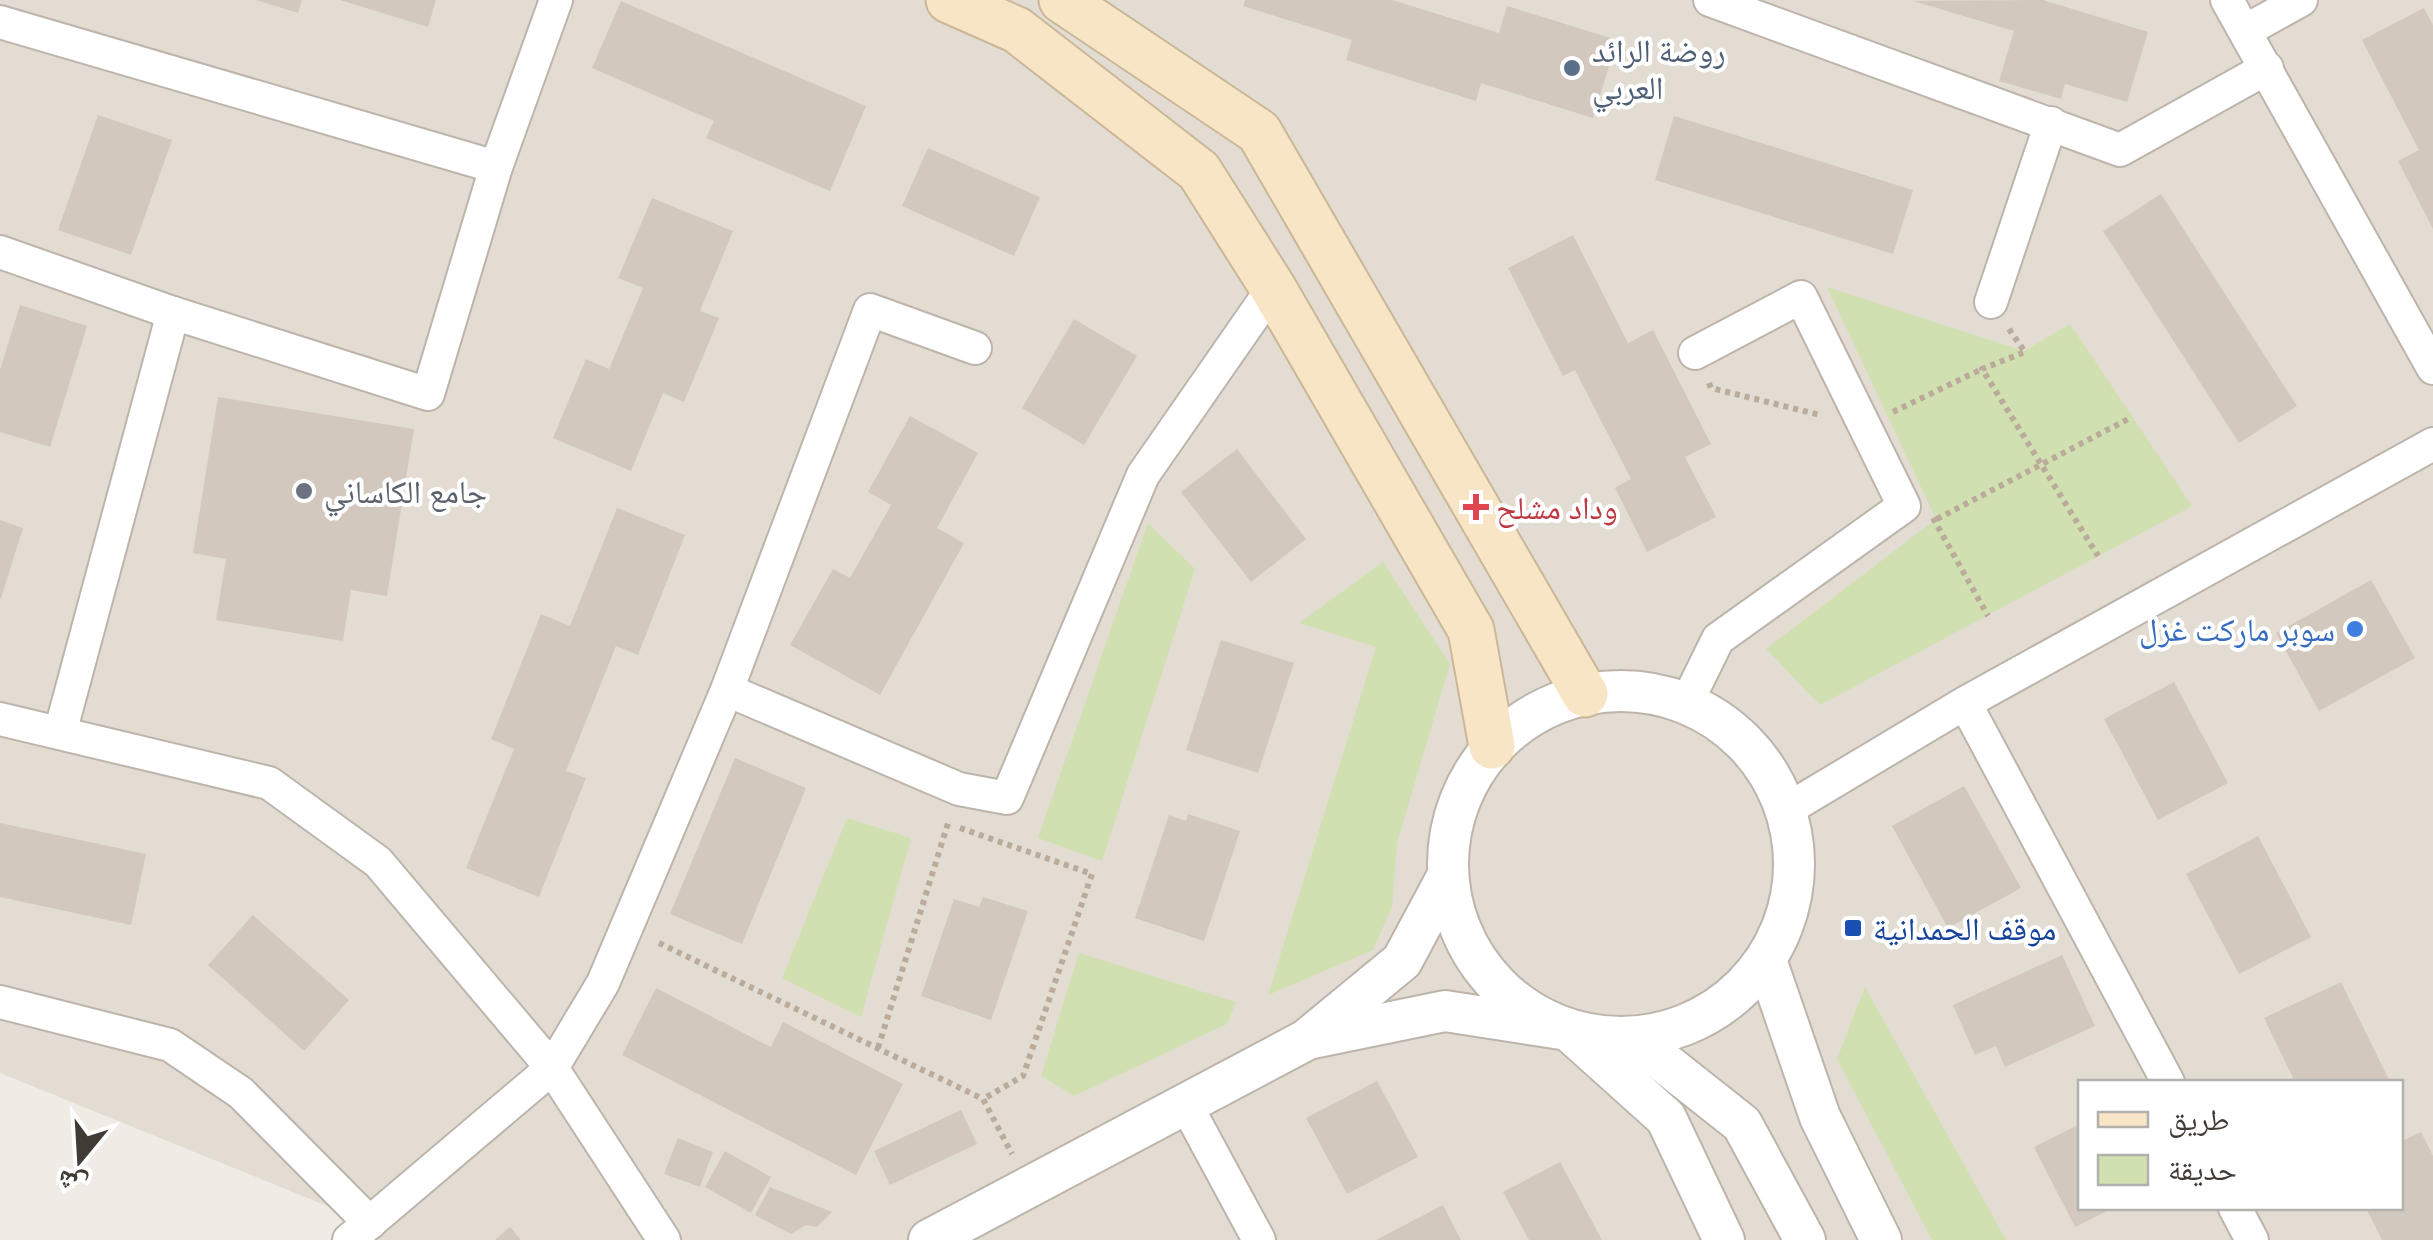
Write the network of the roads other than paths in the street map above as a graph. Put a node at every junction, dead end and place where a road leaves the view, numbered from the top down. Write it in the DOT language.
graph roads {
  1 [pos="556,0"];
  2 [pos="948,0"];
  3 [pos="1062,0"];
  4 [pos="1710,0"];
  5 [pos="2227,0"];
  6 [pos="2301,0"];
  7 [pos="0,22"];
  8 [pos="2245,30"];
  9 [pos="2267,68"];
  10 [pos="2051,122"];
  11 [pos="496,167"];
  12 [pos="0,252"];
  13 [pos="1273,288"];
  14 [pos="1991,302"];
  15 [pos="173,313"];
  16 [pos="974,348"];
  17 [pos="1695,353"];
  18 [pos="2433,368"];
  19 [pos="2433,444"];
  20 [pos="727,690"];
  21 [pos="1585,694"];
  22 [pos="1965,703"];
  23 [pos="1686,704"];
  24 [pos="0,719"];
  25 [pos="60,733"];
  26 [pos="1492,746"];
  27 [pos="1786,810"];
  28 [pos="1447,877"];
  29 [pos="1766,960"];
  30 [pos="0,1002"];
  31 [pos="1568,1030"];
  32 [pos="1632,1037"];
  33 [pos="1306,1040"];
  34 [pos="552,1068"];
  35 [pos="2167,1080"];
  36 [pos="1185,1103"];
  37 [pos="2236,1210"];
  38 [pos="359,1232"];
  39 [pos="664,1240"];
  40 [pos="929,1240"];
  41 [pos="1259,1240"];
  42 [pos="1724,1240"];
  43 [pos="1805,1240"];
  44 [pos="1881,1240"];
  45 [pos="2252,1240"];
  1 -- 11 [label="street"];
  2 -- 13 [label="main road"];
  3 -- 21 [label="main road"];
  4 -- 10 [label="street"];
  5 -- 8 [label="street"];
  6 -- 8 [label="street"];
  7 -- 11 [label="street"];
  8 -- 9 [label="street"];
  9 -- 10 [label="street"];
  9 -- 18 [label="street"];
  10 -- 14 [label="street"];
  11 -- 15 [label="street"];
  12 -- 15 [label="street"];
  13 -- 20 [label="street"];
  13 -- 26 [label="main road"];
  15 -- 25 [label="street"];
  16 -- 20 [label="street"];
  17 -- 23 [label="street"];
  19 -- 22 [label="street"];
  20 -- 34 [label="street"];
  21 -- 23 [label="street"];
  21 -- 26 [label="street"];
  22 -- 27 [label="street"];
  22 -- 35 [label="street"];
  23 -- 27 [label="street"];
  24 -- 25 [label="street"];
  25 -- 34 [label="street"];
  26 -- 28 [label="street"];
  27 -- 29 [label="street"];
  28 -- 31 [label="street"];
  28 -- 33 [label="street"];
  29 -- 32 [label="street"];
  29 -- 44 [label="street"];
  30 -- 38 [label="street"];
  31 -- 32 [label="street"];
  31 -- 33 [label="street"];
  31 -- 42 [label="street"];
  32 -- 43 [label="street"];
  33 -- 36 [label="street"];
  34 -- 38 [label="street"];
  34 -- 39 [label="street"];
  36 -- 40 [label="street"];
  36 -- 41 [label="street"];
  37 -- 45 [label="street"];
}
